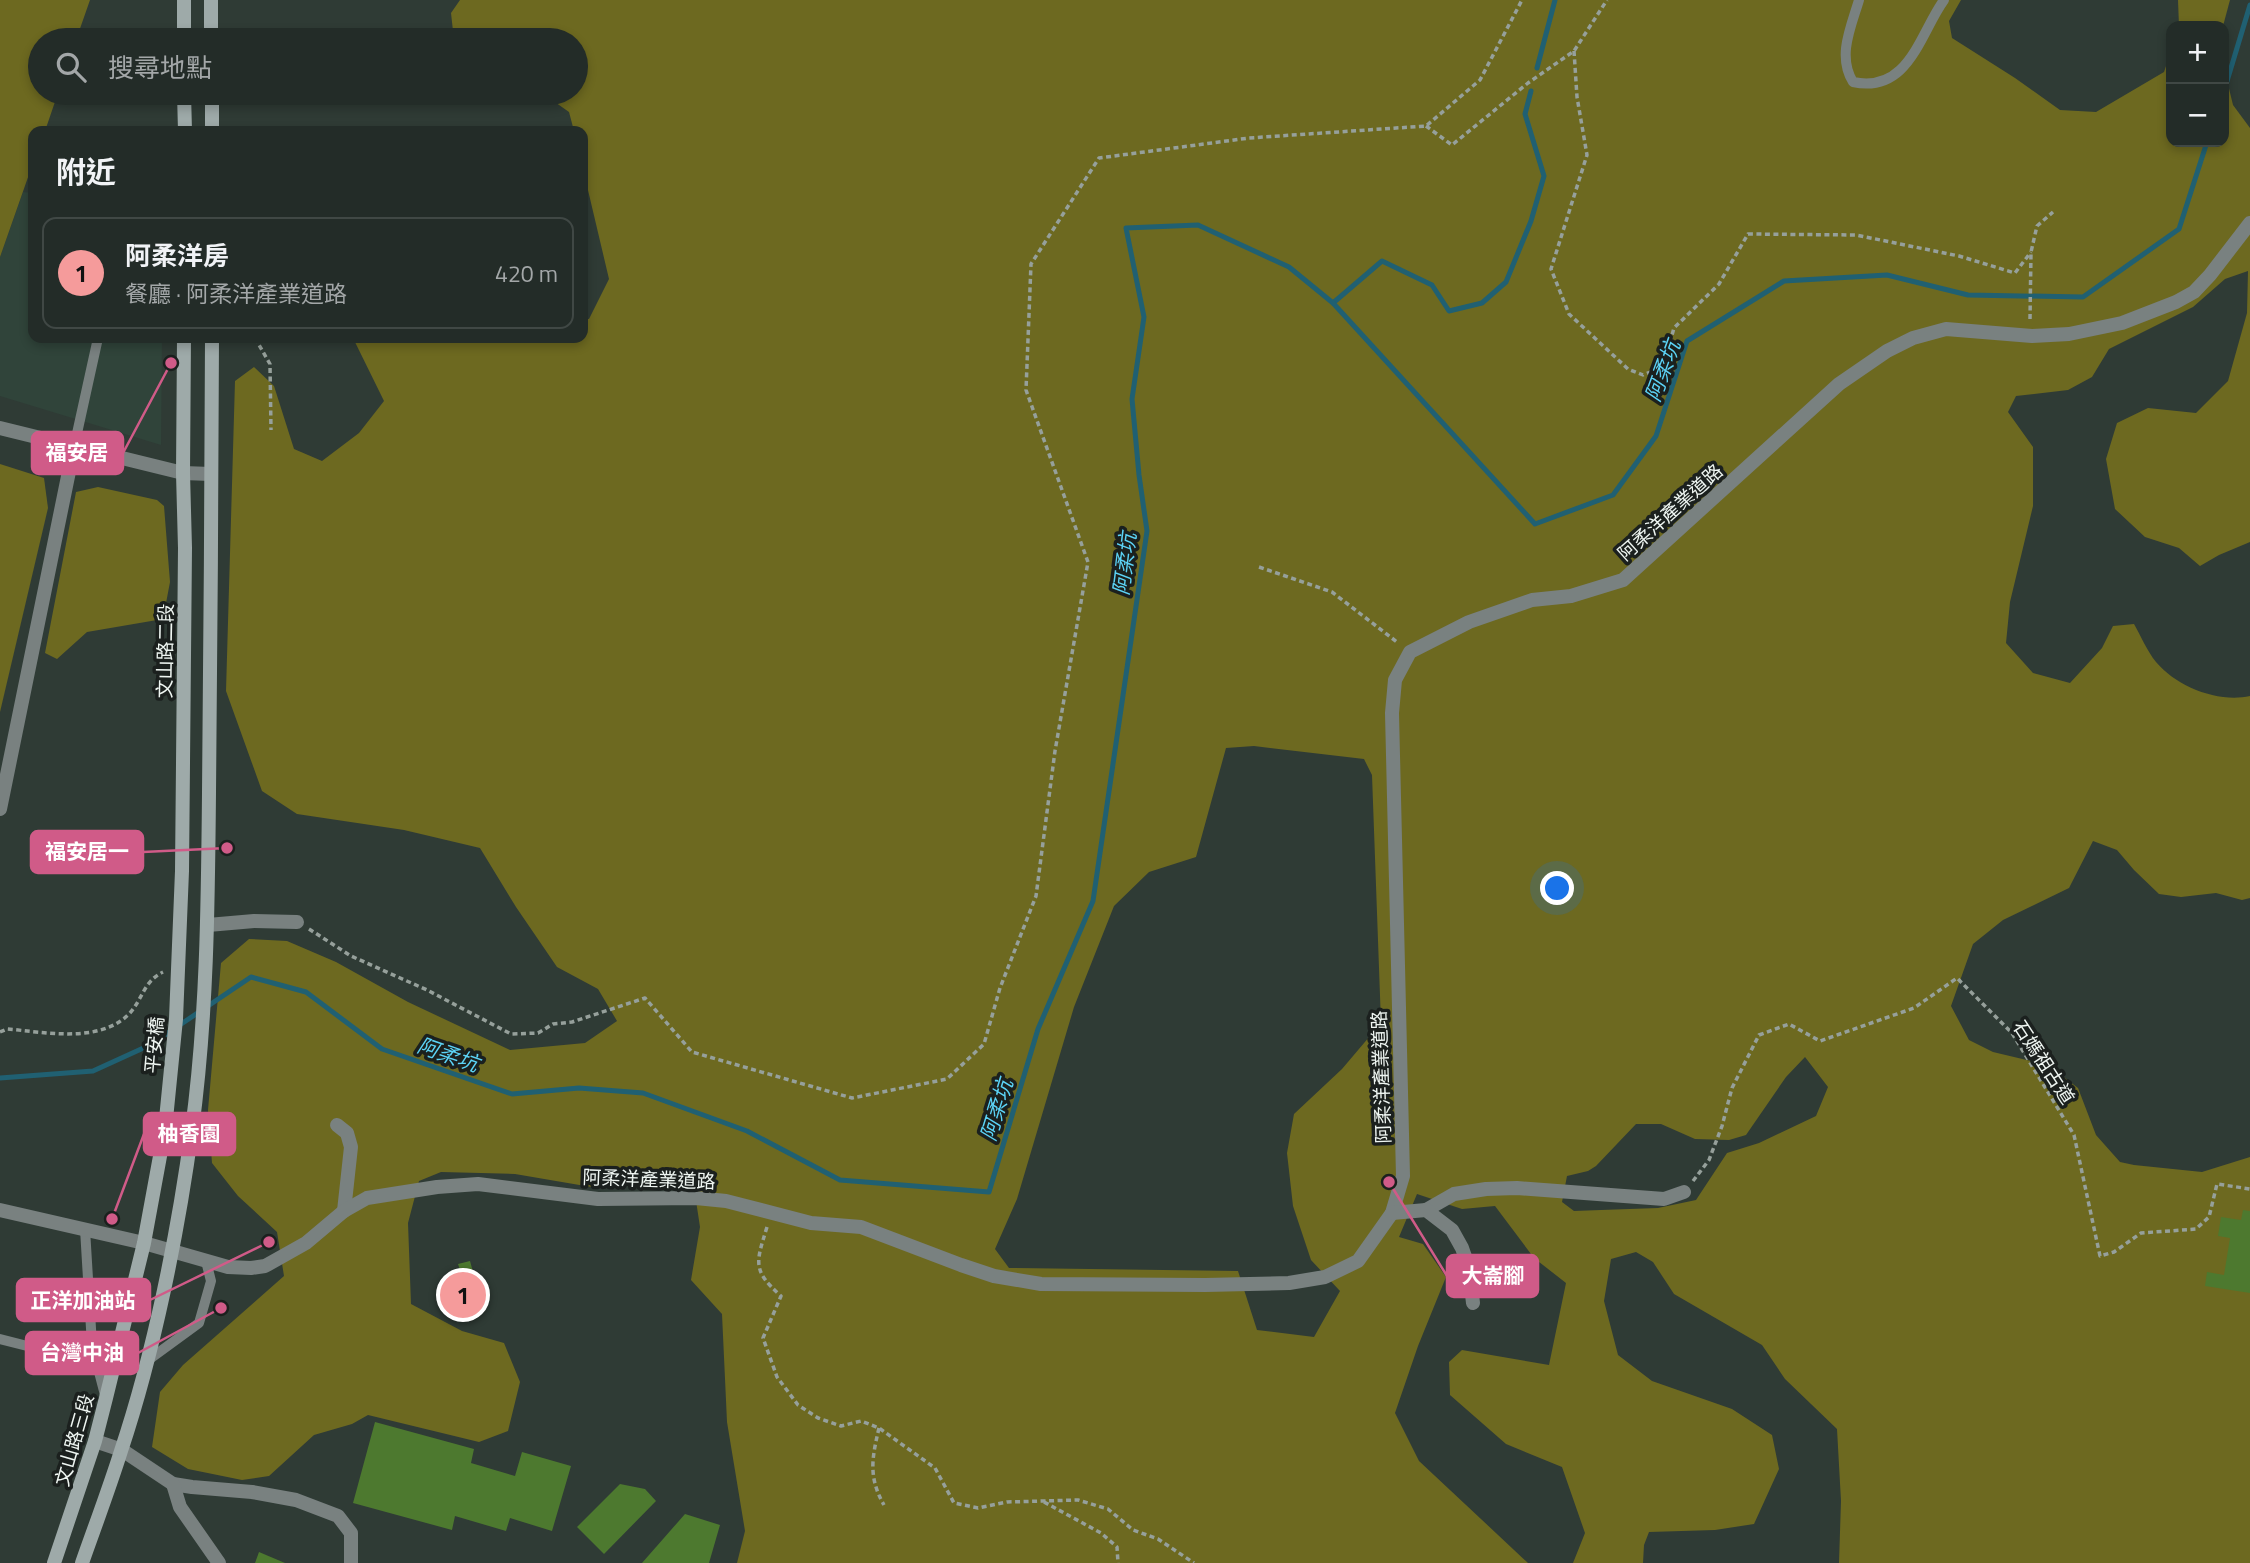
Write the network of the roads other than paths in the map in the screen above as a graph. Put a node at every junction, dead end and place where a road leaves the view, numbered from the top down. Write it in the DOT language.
graph roads {
  1 [pos="184,0"];
  2 [pos="211,0"];
  3 [pos="1859,0"];
  4 [pos="1944,0"];
  5 [pos="184,28"];
  6 [pos="211,28"];
  7 [pos="184,105"];
  8 [pos="212,105"];
  9 [pos="185,126"];
  10 [pos="212,126"];
  11 [pos="2250,223"];
  12 [pos="97,343"];
  13 [pos="184,343"];
  14 [pos="212,343"];
  15 [pos="0,428"];
  16 [pos="74,447"];
  17 [pos="183,473"];
  18 [pos="211,474"];
  19 [pos="0,809"];
  20 [pos="297,922"];
  21 [pos="208,925"];
  22 [pos="180,964"];
  23 [pos="337,1125"];
  24 [pos="1684,1192"];
  25 [pos="0,1210"];
  26 [pos="1426,1210"];
  27 [pos="344,1211"];
  28 [pos="1392,1213"];
  29 [pos="85,1229"];
  30 [pos="144,1243"];
  31 [pos="171,1251"];
  32 [pos="206,1261"];
  33 [pos="1473,1303"];
  34 [pos="0,1339"];
  35 [pos="92,1345"];
  36 [pos="147,1362"];
  37 [pos="106,1398"];
  38 [pos="95,1441"];
  39 [pos="122,1450"];
  40 [pos="173,1484"];
  41 [pos="54,1563"];
  42 [pos="82,1563"];
  43 [pos="219,1563"];
  44 [pos="351,1563"];
  1 -- 5 [label="main road"];
  2 -- 6 [label="main road"];
  3 -- 4 [label="lane"];
  7 -- 9 [label="main road"];
  8 -- 10 [label="main road"];
  11 -- 28 [label="street, 阿柔洋產業道路"];
  12 -- 16 [label="lane"];
  13 -- 17 [label="main road, 文山路二段"];
  14 -- 18 [label="main road"];
  15 -- 16 [label="street"];
  16 -- 17 [label="street"];
  16 -- 19 [label="street"];
  17 -- 18 [label="street"];
  17 -- 22 [label="main road, 文山路二段"];
  18 -- 21 [label="main road"];
  20 -- 21 [label="street"];
  21 -- 31 [label="main road"];
  22 -- 30 [label="main road, 平安橋"];
  23 -- 27 [label="street"];
  24 -- 26 [label="street"];
  25 -- 29 [label="street, 阿柔洋產業道路"];
  26 -- 28 [label="street"];
  26 -- 33 [label="street"];
  27 -- 28 [label="street, 阿柔洋產業道路"];
  27 -- 32 [label="street, 阿柔洋產業道路"];
  29 -- 30 [label="street, 阿柔洋產業道路"];
  29 -- 35 [label="lane"];
  30 -- 31 [label="street, 阿柔洋產業道路"];
  30 -- 37 [label="main road, 文山路三段"];
  31 -- 32 [label="street, 阿柔洋產業道路"];
  31 -- 36 [label="main road"];
  32 -- 36 [label="lane"];
  34 -- 35 [label="lane"];
  35 -- 37 [label="lane"];
  36 -- 39 [label="main road"];
  37 -- 38 [label="main road, 文山路三段"];
  38 -- 39 [label="street"];
  38 -- 41 [label="main road, 文山路三段"];
  39 -- 40 [label="street"];
  39 -- 42 [label="main road"];
  40 -- 43 [label="street"];
  40 -- 44 [label="street"];
}
